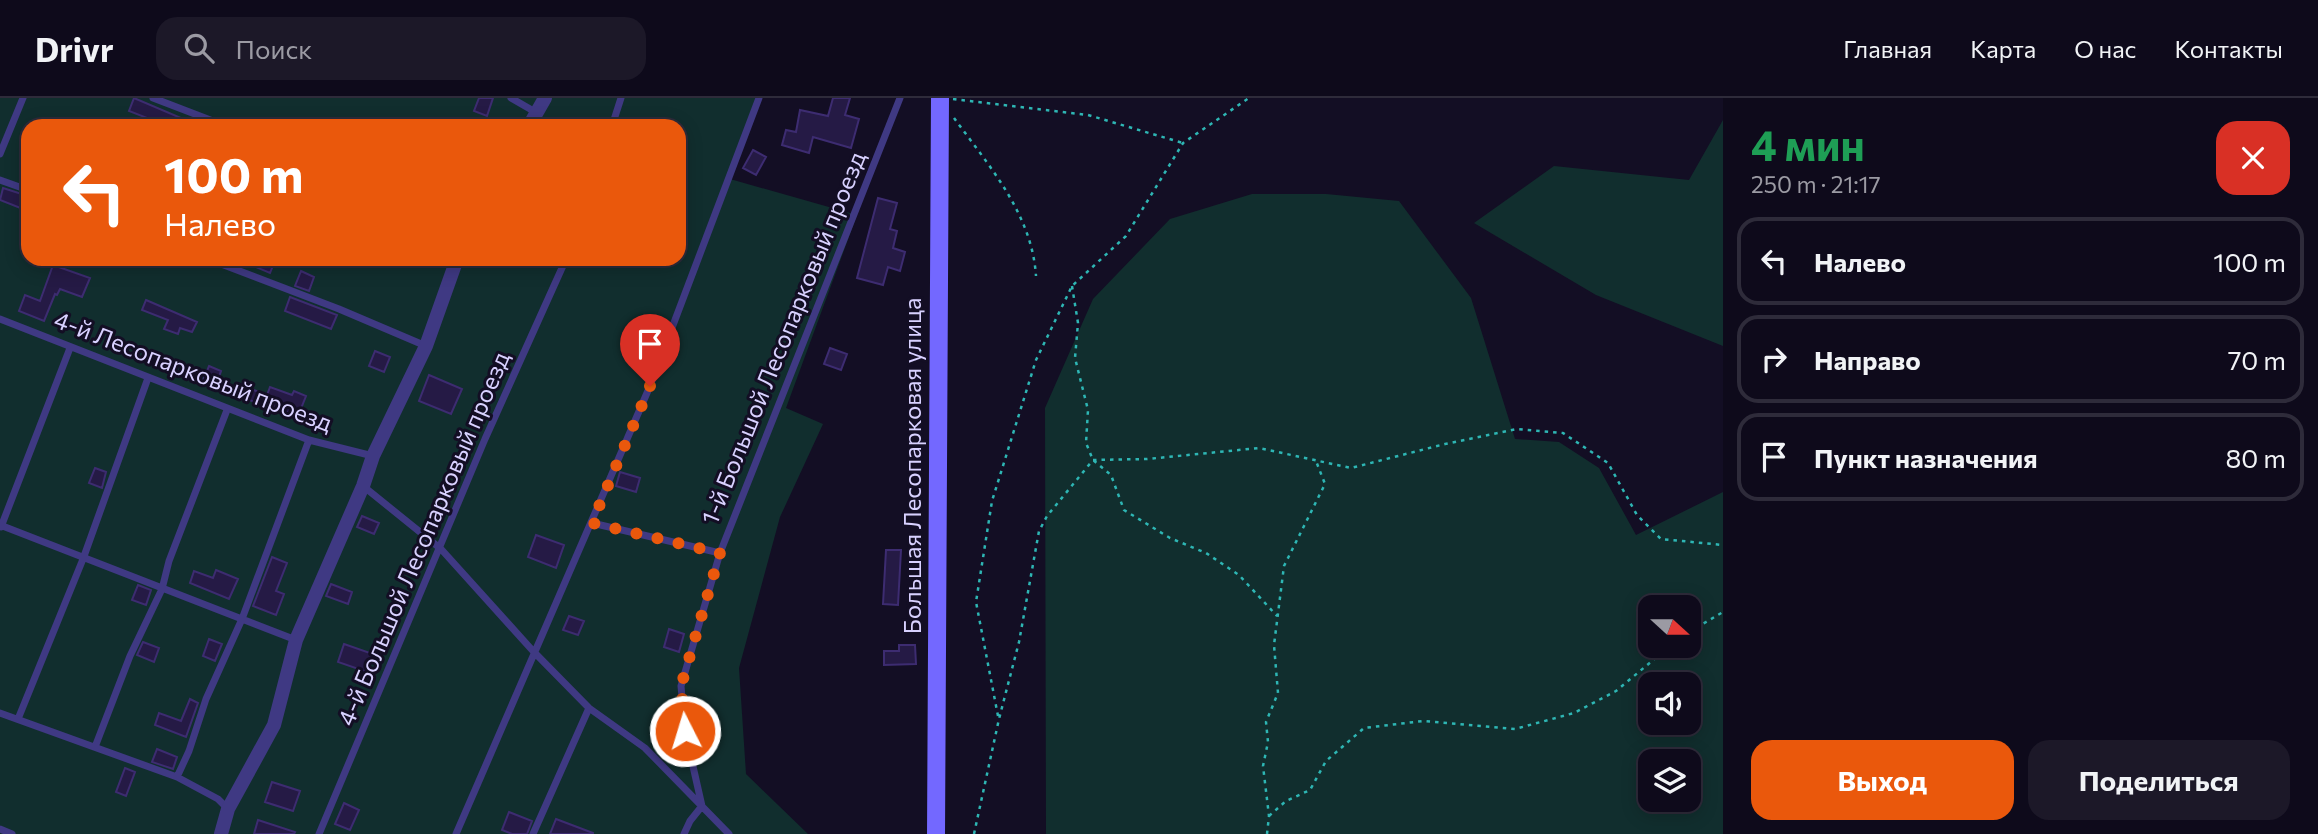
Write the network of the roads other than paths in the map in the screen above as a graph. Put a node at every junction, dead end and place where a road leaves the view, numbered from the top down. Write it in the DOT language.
graph roads {
  1 [pos="23,98"];
  2 [pos="153,98"];
  3 [pos="510,98"];
  4 [pos="545,98"];
  5 [pos="621,98"];
  6 [pos="759,98"];
  7 [pos="900,98"];
  8 [pos="940,98"];
  9 [pos="537,113"];
  10 [pos="208,119"];
  11 [pos="533,119"];
  12 [pos="614,119"];
  13 [pos="0,154"];
  14 [pos="0,180"];
  15 [pos="21,188"];
  16 [pos="226,266"];
  17 [pos="455,266"];
  18 [pos="563,266"];
  19 [pos="0,319"];
  20 [pos="426,346"];
  21 [pos="70,348"];
  22 [pos="148,378"];
  23 [pos="228,410"];
  24 [pos="309,440"];
  25 [pos="373,456"];
  26 [pos="363,486"];
  27 [pos="592,523"];
  28 [pos="1,527"];
  29 [pos="441,549"];
  30 [pos="720,553"];
  31 [pos="83,559"];
  32 [pos="162,589"];
  33 [pos="242,619"];
  34 [pos="296,640"];
  35 [pos="533,651"];
  36 [pos="589,708"];
  37 [pos="0,713"];
  38 [pos="18,719"];
  39 [pos="95,747"];
  40 [pos="177,777"];
  41 [pos="702,806"];
  42 [pos="228,809"];
  43 [pos="0,829"];
  44 [pos="12,834"];
  45 [pos="222,834"];
  46 [pos="319,834"];
  47 [pos="456,834"];
  48 [pos="534,834"];
  49 [pos="684,834"];
  50 [pos="729,834"];
  51 [pos="936,834"];
  1 -- 13 [label="lane"];
  2 -- 10 [label="lane"];
  3 -- 9 [label="lane"];
  4 -- 9 [label="street"];
  5 -- 12 [label="lane"];
  6 -- 27 [label="lane"];
  7 -- 30 [label="lane, 1-й Большой Лесопарковый проезд"];
  8 -- 51 [label="main road, Большая Лесопарковая улица"];
  9 -- 11 [label="street"];
  14 -- 15 [label="lane"];
  16 -- 20 [label="lane"];
  17 -- 20 [label="street"];
  18 -- 29 [label="lane, 4-й Большой Лесопарковый проезд"];
  19 -- 21 [label="lane, 4-й Лесопарковый проезд"];
  20 -- 25 [label="street"];
  21 -- 22 [label="lane, 4-й Лесопарковый проезд"];
  21 -- 28 [label="lane"];
  22 -- 23 [label="lane, 4-й Лесопарковый проезд"];
  22 -- 31 [label="lane"];
  23 -- 24 [label="lane, 4-й Лесопарковый проезд"];
  23 -- 32 [label="lane"];
  24 -- 25 [label="lane, 4-й Лесопарковый проезд"];
  24 -- 33 [label="lane"];
  25 -- 26 [label="street"];
  26 -- 29 [label="lane"];
  26 -- 34 [label="street"];
  27 -- 30 [label="lane"];
  27 -- 35 [label="lane"];
  28 -- 31 [label="lane"];
  29 -- 35 [label="lane"];
  29 -- 46 [label="lane, 4-й Большой Лесопарковый проезд"];
  30 -- 41 [label="lane, 1-й Большой Лесопарковый проезд"];
  31 -- 32 [label="lane"];
  31 -- 38 [label="lane"];
  32 -- 33 [label="lane"];
  32 -- 39 [label="lane"];
  33 -- 34 [label="lane"];
  33 -- 40 [label="lane"];
  34 -- 42 [label="street"];
  35 -- 36 [label="lane"];
  35 -- 47 [label="lane"];
  36 -- 41 [label="lane"];
  36 -- 48 [label="lane"];
  37 -- 38 [label="lane"];
  38 -- 39 [label="lane"];
  39 -- 40 [label="lane"];
  40 -- 42 [label="lane"];
  41 -- 49 [label="lane"];
  41 -- 50 [label="lane"];
  42 -- 45 [label="street"];
  43 -- 44 [label="lane"];
}
